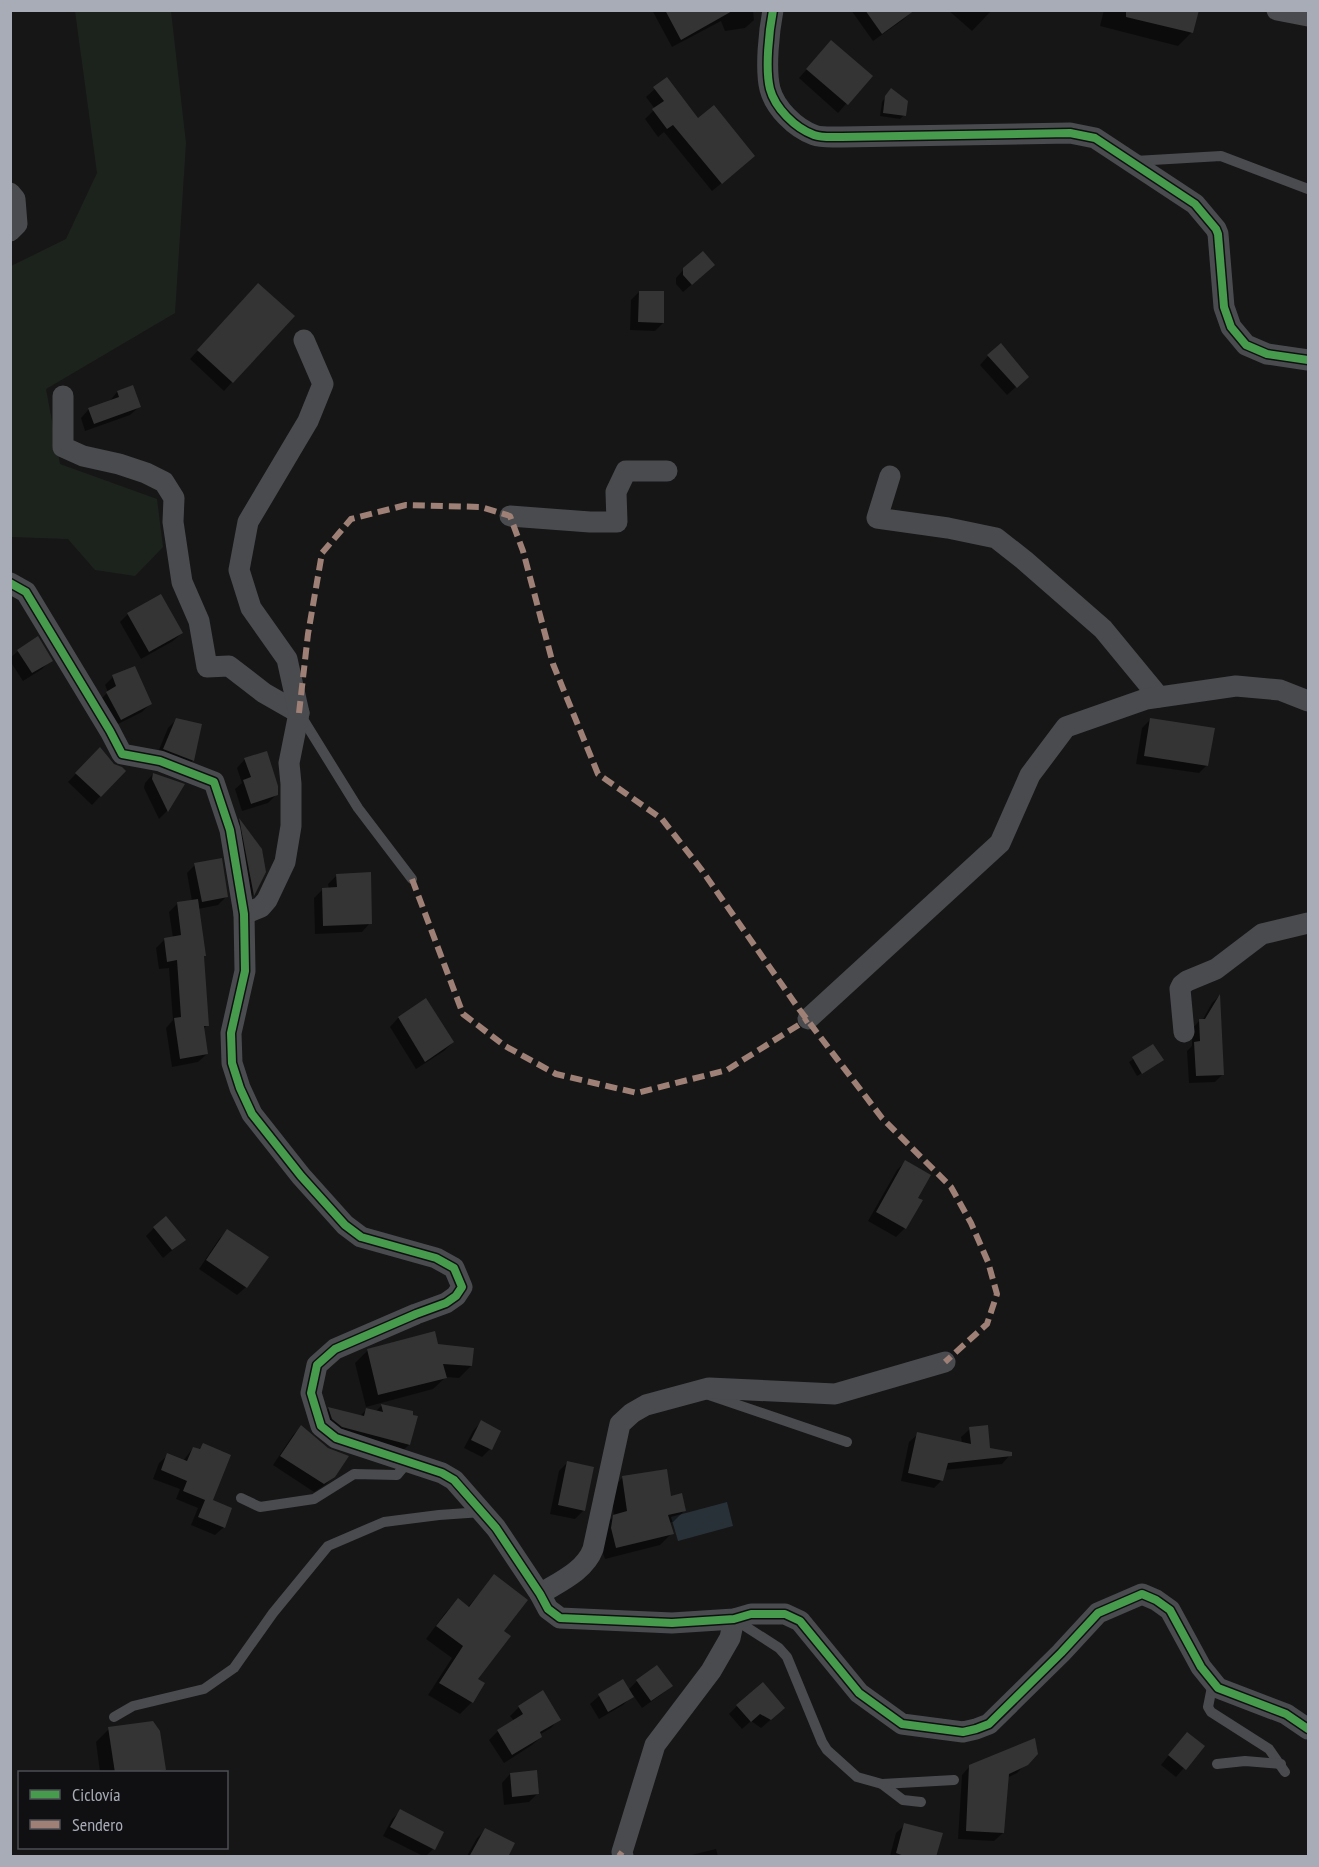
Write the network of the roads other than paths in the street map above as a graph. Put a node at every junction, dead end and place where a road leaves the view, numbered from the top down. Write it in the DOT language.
graph roads {
  1 [pos="773,10"];
  2 [pos="1276,10"];
  3 [pos="1308,16"];
  4 [pos="1132,161"];
  5 [pos="1308,189"];
  6 [pos="10,193"];
  7 [pos="10,231"];
  8 [pos="304,340"];
  9 [pos="1308,360"];
  10 [pos="63,396"];
  11 [pos="667,471"];
  12 [pos="890,476"];
  13 [pos="510,516"];
  14 [pos="10,583"];
  15 [pos="1160,697"];
  16 [pos="1308,701"];
  17 [pos="299,713"];
  18 [pos="412,879"];
  19 [pos="244,914"];
  20 [pos="1308,923"];
  21 [pos="808,1019"];
  22 [pos="1184,1032"];
  23 [pos="945,1362"];
  24 [pos="697,1391"];
  25 [pos="847,1442"];
  26 [pos="408,1462"];
  27 [pos="241,1498"];
  28 [pos="482,1512"];
  29 [pos="540,1594"];
  30 [pos="734,1619"];
  31 [pos="1213,1682"];
  32 [pos="114,1717"];
  33 [pos="1308,1729"];
  34 [pos="1217,1764"];
  35 [pos="954,1780"];
  36 [pos="882,1784"];
  37 [pos="921,1802"];
  38 [pos="622,1857"];
  1 -- 4 [label="street"];
  2 -- 3 [label="street"];
  4 -- 5 [label="lane"];
  4 -- 9 [label="street"];
  6 -- 7 [label="street"];
  8 -- 17 [label="street"];
  10 -- 17 [label="street"];
  11 -- 13 [label="street"];
  12 -- 15 [label="street"];
  14 -- 19 [label="street"];
  15 -- 16 [label="street"];
  15 -- 21 [label="street"];
  17 -- 18 [label="lane"];
  17 -- 19 [label="street"];
  19 -- 26 [label="street"];
  20 -- 22 [label="street"];
  23 -- 24 [label="street"];
  24 -- 25 [label="lane"];
  24 -- 29 [label="street"];
  26 -- 27 [label="lane"];
  26 -- 28 [label="street"];
  28 -- 29 [label="street"];
  28 -- 32 [label="lane"];
  29 -- 30 [label="street"];
  30 -- 31 [label="street"];
  30 -- 36 [label="lane"];
  30 -- 38 [label="street"];
  31 -- 33 [label="street"];
  31 -- 34 [label="lane"];
  35 -- 36 [label="lane"];
  36 -- 37 [label="lane"];
}
